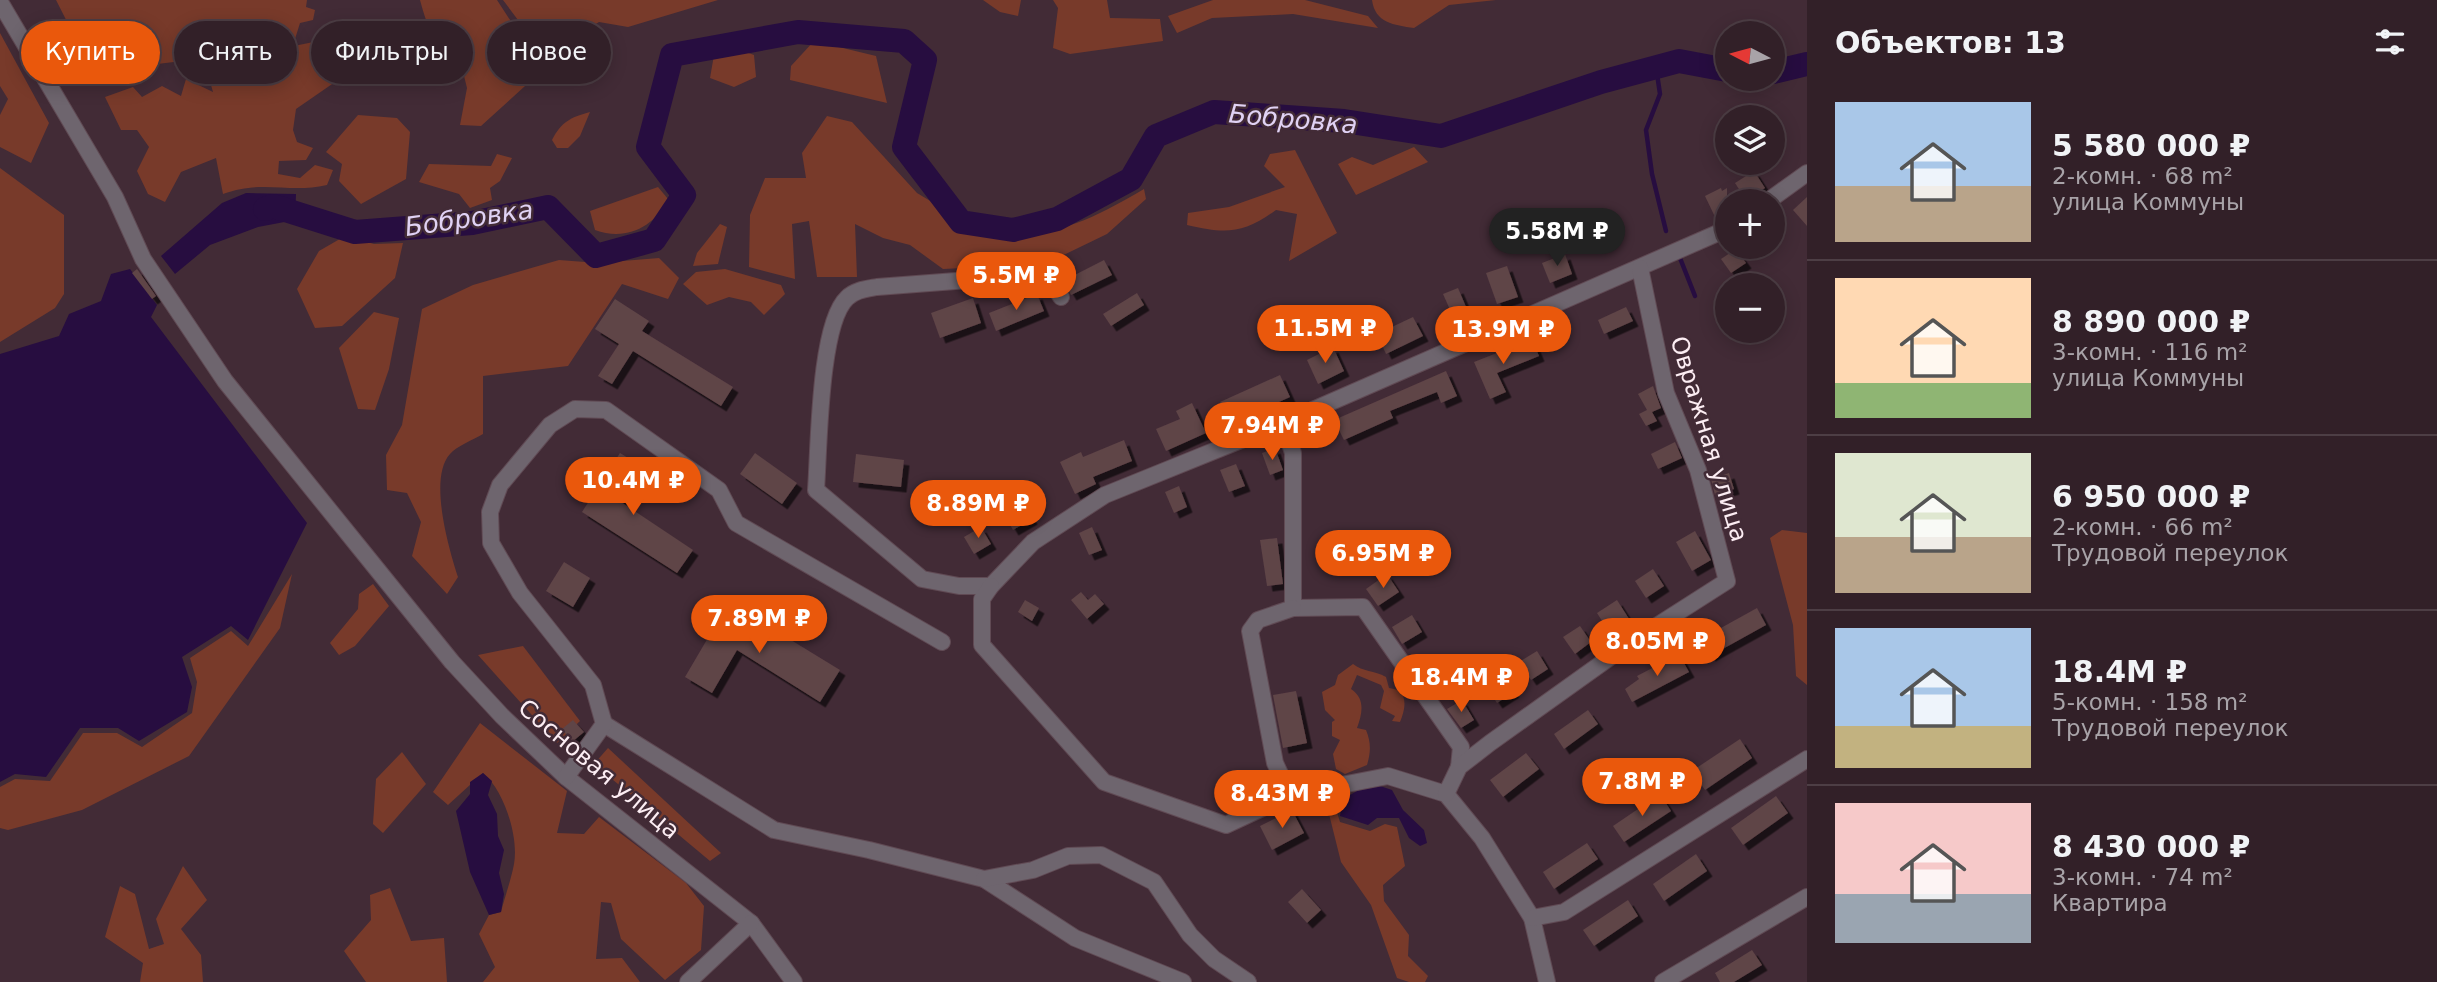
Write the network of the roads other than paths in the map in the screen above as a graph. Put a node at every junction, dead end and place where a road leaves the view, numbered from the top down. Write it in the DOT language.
graph roads {
  1 [pos="0,2"];
  2 [pos="1807,173"];
  3 [pos="1785,189"];
  4 [pos="1715,234"];
  5 [pos="1640,268"];
  6 [pos="1061,297"];
  7 [pos="1283,423"];
  8 [pos="991,586"];
  9 [pos="1293,608"];
  10 [pos="942,642"];
  11 [pos="604,724"];
  12 [pos="1807,759"];
  13 [pos="1459,767"];
  14 [pos="566,777"];
  15 [pos="1446,794"];
  16 [pos="1290,795"];
  17 [pos="984,879"];
  18 [pos="1807,897"];
  19 [pos="1532,918"];
  20 [pos="751,923"];
  21 [pos="688,982"];
  22 [pos="794,982"];
  23 [pos="1183,982"];
  24 [pos="1248,982"];
  25 [pos="1547,982"];
  26 [pos="1663,982"];
  1 -- 14 [label="street, Сосновая улица"];
  2 -- 3 [label="street"];
  4 -- 5 [label="street"];
  5 -- 7 [label="street"];
  5 -- 13 [label="street, Овражная улица"];
  6 -- 8 [label="street"];
  7 -- 8 [label="street"];
  7 -- 9 [label="street"];
  8 -- 16 [label="street"];
  9 -- 13 [label="street"];
  9 -- 16 [label="street"];
  10 -- 11 [label="street"];
  11 -- 14 [label="street"];
  11 -- 17 [label="street"];
  12 -- 19 [label="street"];
  13 -- 15 [label="street"];
  14 -- 20 [label="street, Сосновая улица"];
  15 -- 16 [label="street"];
  15 -- 19 [label="street"];
  17 -- 23 [label="street"];
  17 -- 24 [label="street"];
  18 -- 26 [label="street"];
  19 -- 25 [label="street"];
  20 -- 21 [label="street"];
  20 -- 22 [label="street, Сосновая улица"];
}
